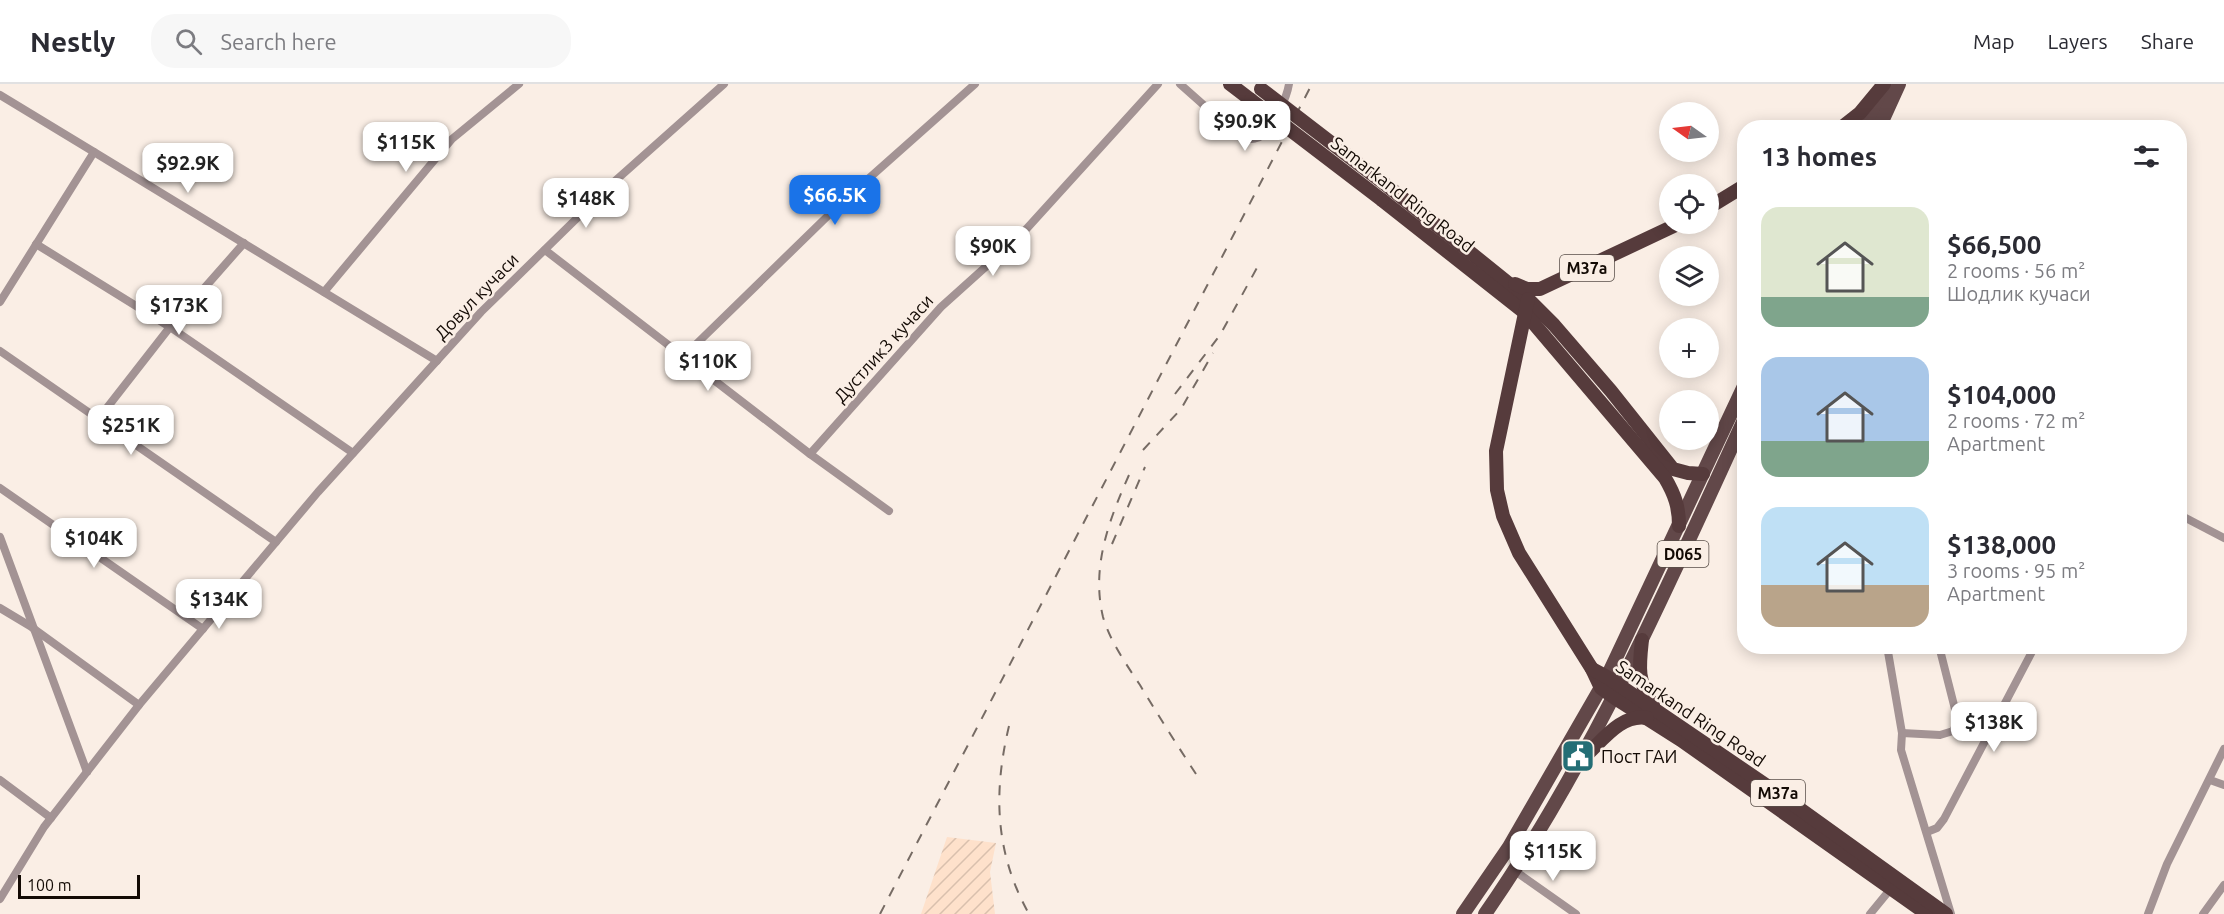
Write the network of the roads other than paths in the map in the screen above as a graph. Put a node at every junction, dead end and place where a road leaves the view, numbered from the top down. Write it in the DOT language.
graph roads {
  1 [pos="519,84"];
  2 [pos="724,84"];
  3 [pos="975,84"];
  4 [pos="1158,84"];
  5 [pos="1179,84"];
  6 [pos="1230,84"];
  7 [pos="1289,84"];
  8 [pos="1885,84"];
  9 [pos="1899,84"];
  10 [pos="1258,86"];
  11 [pos="0,95"];
  12 [pos="1851,120"];
  13 [pos="1869,120"];
  14 [pos="1883,120"];
  15 [pos="94,152"];
  16 [pos="1737,190"];
  17 [pos="1386,194"];
  18 [pos="1719,201"];
  19 [pos="1659,233"];
  20 [pos="244,243"];
  21 [pos="36,244"];
  22 [pos="545,250"];
  23 [pos="1495,273"];
  24 [pos="324,292"];
  25 [pos="1508,298"];
  26 [pos="0,302"];
  27 [pos="1526,306"];
  28 [pos="170,327"];
  29 [pos="1517,343"];
  30 [pos="0,351"];
  31 [pos="684,357"];
  32 [pos="437,361"];
  33 [pos="1737,401"];
  34 [pos="99,418"];
  35 [pos="1737,435"];
  36 [pos="353,453"];
  37 [pos="810,454"];
  38 [pos="1703,474"];
  39 [pos="0,488"];
  40 [pos="889,511"];
  41 [pos="2187,519"];
  42 [pos="1679,526"];
  43 [pos="0,537"];
  44 [pos="2224,538"];
  45 [pos="276,542"];
  46 [pos="0,608"];
  47 [pos="203,629"];
  48 [pos="36,630"];
  49 [pos="1642,640"];
  50 [pos="1888,654"];
  51 [pos="1941,654"];
  52 [pos="2031,654"];
  53 [pos="1604,682"];
  54 [pos="1618,692"];
  55 [pos="139,705"];
  56 [pos="1652,714"];
  57 [pos="1902,733"];
  58 [pos="2224,749"];
  59 [pos="1581,760"];
  60 [pos="87,772"];
  61 [pos="0,780"];
  62 [pos="2210,780"];
  63 [pos="2224,785"];
  64 [pos="51,818"];
  65 [pos="1927,832"];
  66 [pos="1515,871"];
  67 [pos="1894,884"];
  68 [pos="2224,885"];
  69 [pos="0,899"];
  70 [pos="1463,914"];
  71 [pos="1485,914"];
  72 [pos="1576,914"];
  73 [pos="1870,914"];
  74 [pos="1927,914"];
  75 [pos="1946,914"];
  76 [pos="1951,914"];
  77 [pos="2148,914"];
  78 [pos="2203,914"];
  1 -- 24 [label="street"];
  2 -- 22 [label="street, Довул кучаси"];
  3 -- 31 [label="street"];
  4 -- 37 [label="street, Дустлик3 кучаси"];
  5 -- 7 [label="street"];
  6 -- 17 [label="highway, Samarkand Ring Road / M37a, bridge"];
  8 -- 12 [label="highway"];
  8 -- 13 [label="main road"];
  9 -- 14 [label="main road"];
  10 -- 17 [label="highway, Samarkand Ring Road / M37a, bridge"];
  11 -- 15 [label="street"];
  15 -- 20 [label="street"];
  15 -- 21 [label="street"];
  16 -- 18 [label="highway"];
  17 -- 23 [label="highway, Samarkand Ring Road / M37a"];
  17 -- 25 [label="highway, Samarkand Ring Road / M37a"];
  19 -- 23 [label="highway, M37a"];
  20 -- 24 [label="street"];
  20 -- 28 [label="street"];
  21 -- 26 [label="street"];
  21 -- 28 [label="street"];
  22 -- 31 [label="street"];
  22 -- 32 [label="street, Довул кучаси"];
  23 -- 27 [label="highway, Samarkand Ring Road / M37a"];
  24 -- 32 [label="street"];
  25 -- 27 [label="highway, Samarkand Ring Road / M37a"];
  25 -- 29 [label="highway"];
  27 -- 29 [label="highway, Samarkand Ring Road"];
  27 -- 38 [label="highway, Samarkand Ring Road / M37a"];
  27 -- 42 [label="highway, Samarkand Ring Road / M37a"];
  28 -- 34 [label="street"];
  28 -- 36 [label="street"];
  29 -- 53 [label="highway, Samarkand Ring Road"];
  30 -- 34 [label="street"];
  31 -- 37 [label="street"];
  32 -- 36 [label="street, Довул кучаси"];
  33 -- 38 [label="main road, D065"];
  34 -- 45 [label="street"];
  35 -- 49 [label="main road, D065"];
  36 -- 45 [label="street, Довул кучаси"];
  37 -- 40 [label="street"];
  38 -- 42 [label="main road, D065"];
  39 -- 47 [label="street"];
  41 -- 44 [label="street"];
  42 -- 53 [label="main road, D065"];
  43 -- 48 [label="street"];
  45 -- 47 [label="street, Довул кучаси"];
  46 -- 48 [label="street"];
  47 -- 55 [label="street, Довул кучаси"];
  48 -- 55 [label="street"];
  48 -- 60 [label="street"];
  49 -- 54 [label="main road, D065"];
  49 -- 56 [label="highway"];
  50 -- 57 [label="street"];
  51 -- 57 [label="street"];
  52 -- 65 [label="street"];
  53 -- 54 [label="highway, Samarkand Ring Road / M37a"];
  53 -- 70 [label="main road, D065"];
  54 -- 56 [label="highway, Samarkand Ring Road / M37a"];
  54 -- 59 [label="main road, D065"];
  55 -- 60 [label="street, Довул кучаси"];
  56 -- 59 [label="highway"];
  56 -- 67 [label="highway, Samarkand Ring Road / M37a"];
  57 -- 65 [label="street"];
  58 -- 62 [label="street"];
  59 -- 66 [label="main road, D065"];
  60 -- 64 [label="street, Довул кучаси"];
  61 -- 64 [label="street"];
  62 -- 63 [label="street"];
  62 -- 77 [label="street"];
  64 -- 69 [label="street, Довул кучаси"];
  65 -- 76 [label="street"];
  66 -- 71 [label="main road, D065"];
  66 -- 72 [label="street"];
  67 -- 73 [label="street"];
  67 -- 74 [label="highway, Samarkand Ring Road / M37a"];
  67 -- 75 [label="highway, Samarkand Ring Road / M37a"];
  68 -- 78 [label="street"];
}
